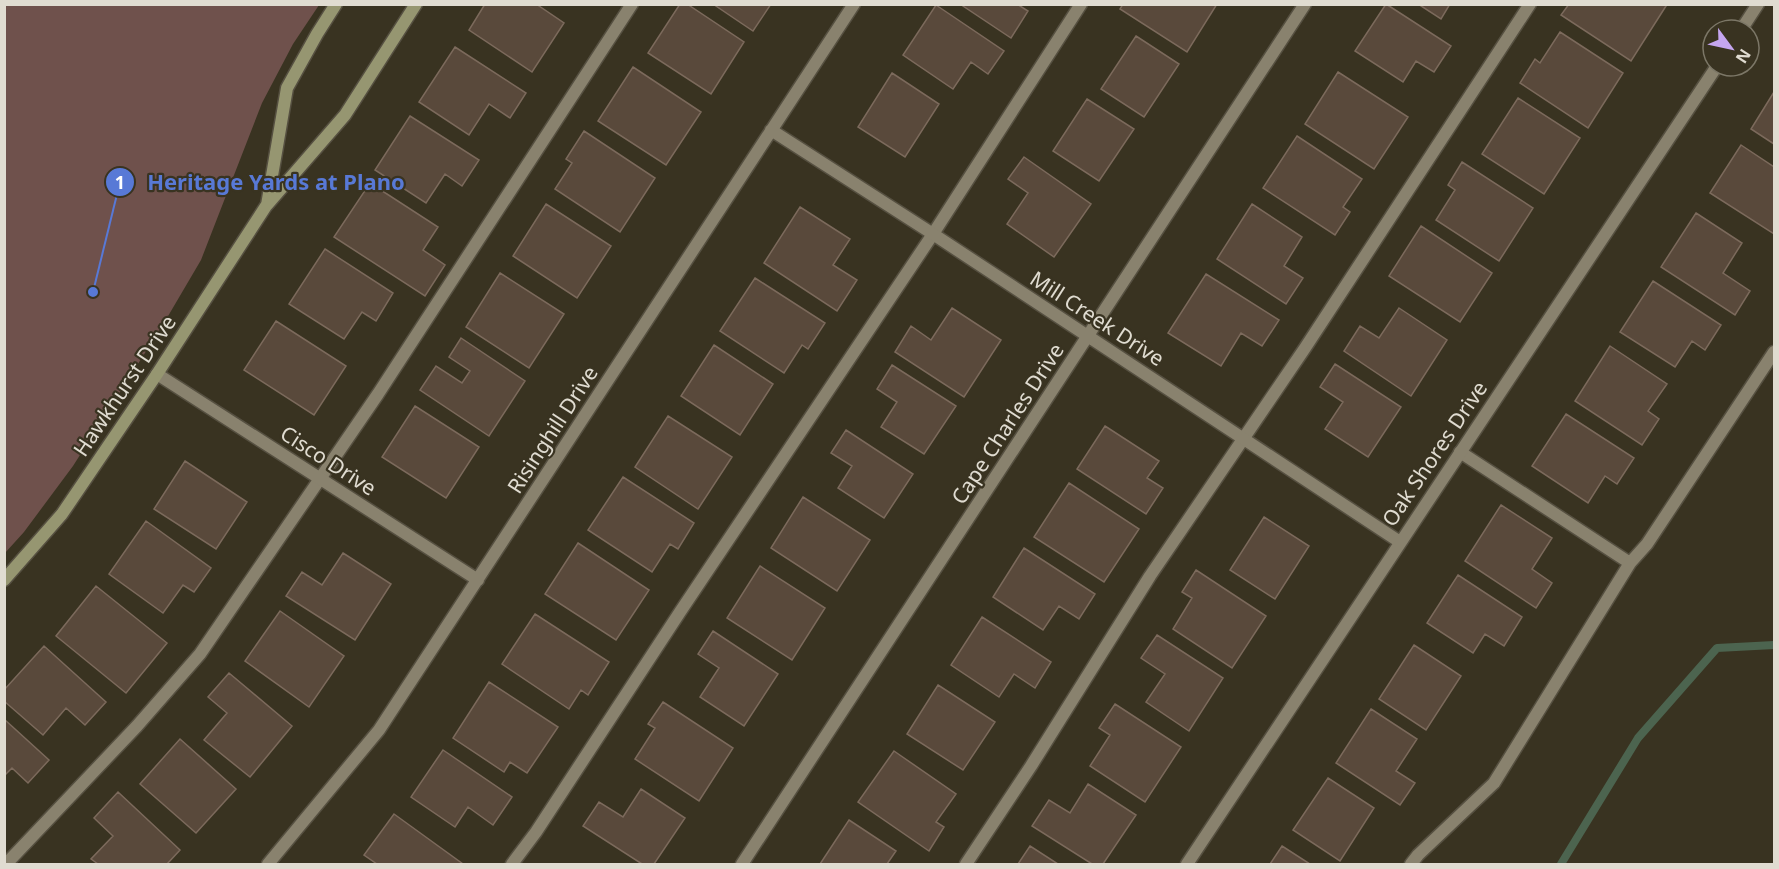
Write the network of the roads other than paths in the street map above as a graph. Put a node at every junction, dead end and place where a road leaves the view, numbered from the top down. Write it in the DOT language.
graph roads {
  1 [pos="336,4"];
  2 [pos="416,4"];
  3 [pos="632,4"];
  4 [pos="854,4"];
  5 [pos="1081,4"];
  6 [pos="1305,4"];
  7 [pos="1530,4"];
  8 [pos="1758,4"];
  9 [pos="1749,18"];
  10 [pos="1709,78"];
  11 [pos="771,130"];
  12 [pos="266,206"];
  13 [pos="933,234"];
  14 [pos="1088,337"];
  15 [pos="1774,352"];
  16 [pos="157,374"];
  17 [pos="1244,439"];
  18 [pos="1460,452"];
  19 [pos="320,479"];
  20 [pos="1400,542"];
  21 [pos="1630,563"];
  22 [pos="4,580"];
  23 [pos="478,580"];
  24 [pos="6,864"];
  25 [pos="268,864"];
  26 [pos="512,864"];
  27 [pos="742,864"];
  28 [pos="966,864"];
  29 [pos="1187,864"];
  30 [pos="1411,864"];
  1 -- 12 [label="street, Hawkhurst Drive"];
  2 -- 12 [label="street, Hawkhurst Drive"];
  3 -- 19 [label="street"];
  4 -- 11 [label="street, Risinghill Drive"];
  5 -- 13 [label="street"];
  6 -- 14 [label="street, Cape Charles Drive"];
  7 -- 17 [label="street"];
  8 -- 9 [label="street"];
  10 -- 18 [label="street, Oak Shores Drive"];
  11 -- 13 [label="street, Mill Creek Drive"];
  11 -- 23 [label="street, Risinghill Drive"];
  12 -- 16 [label="street, Hawkhurst Drive"];
  13 -- 14 [label="street, Mill Creek Drive"];
  13 -- 26 [label="street"];
  14 -- 17 [label="street, Mill Creek Drive"];
  14 -- 27 [label="street, Cape Charles Drive"];
  15 -- 21 [label="street"];
  16 -- 19 [label="street, Cisco Drive"];
  16 -- 22 [label="street, Hawkhurst Drive"];
  17 -- 20 [label="street, Mill Creek Drive"];
  17 -- 28 [label="street"];
  18 -- 20 [label="street, Oak Shores Drive"];
  18 -- 21 [label="street"];
  19 -- 23 [label="street, Cisco Drive"];
  19 -- 24 [label="street"];
  20 -- 29 [label="street, Oak Shores Drive"];
  21 -- 30 [label="street"];
  23 -- 25 [label="street, Risinghill Drive"];
}
